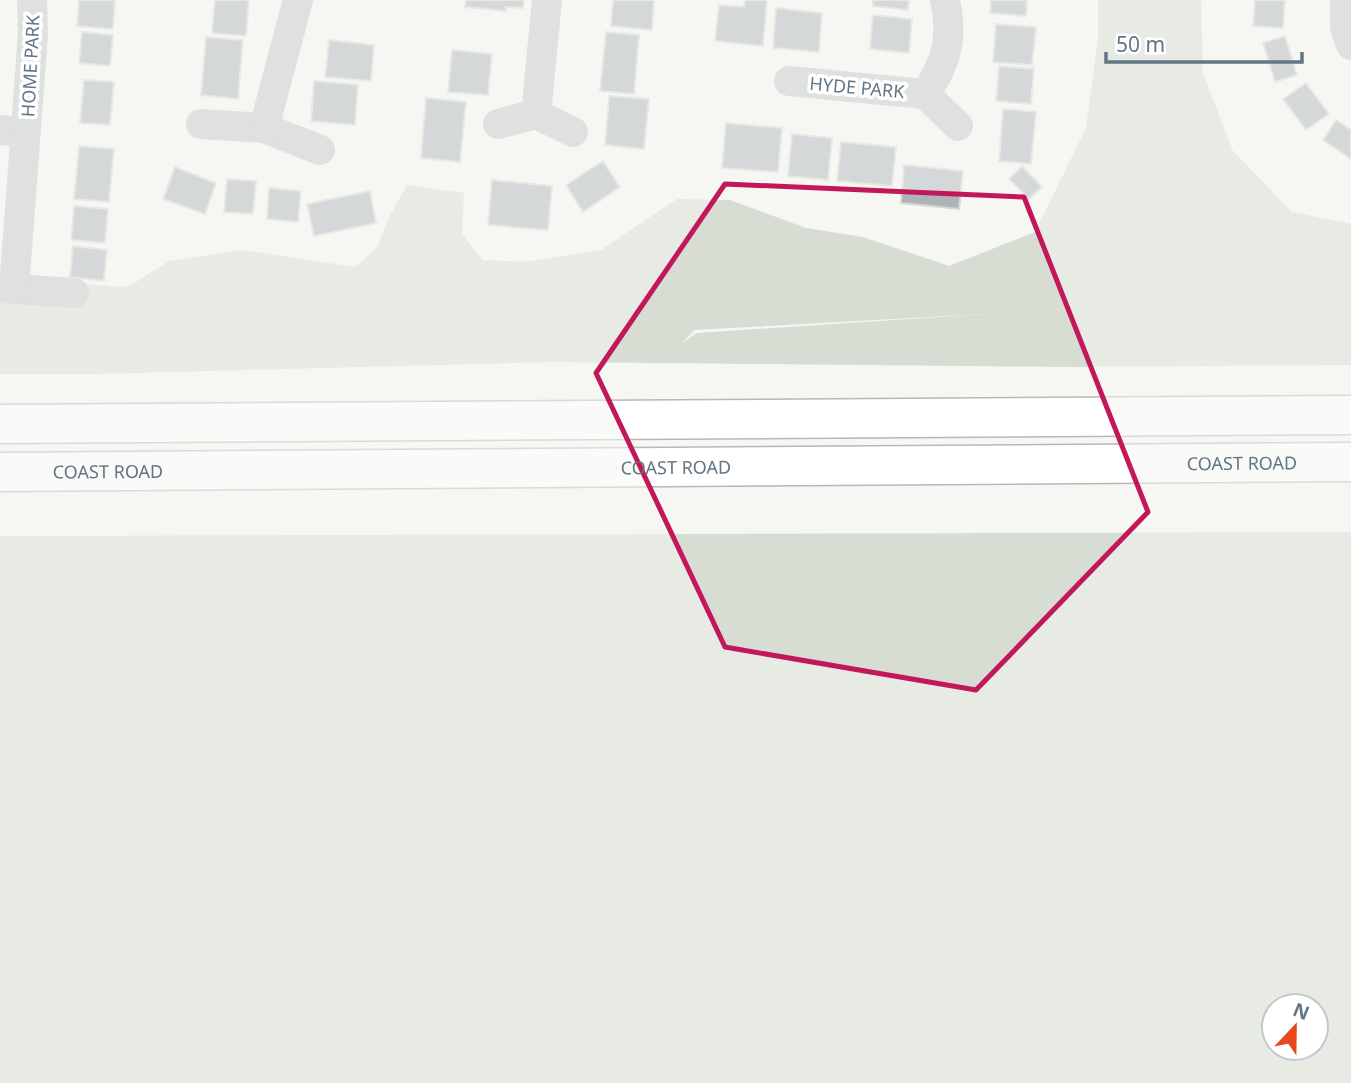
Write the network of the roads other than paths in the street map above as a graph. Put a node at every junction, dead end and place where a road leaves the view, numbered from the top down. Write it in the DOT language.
graph roads {
  1 [pos="32,0"];
  2 [pos="298,0"];
  3 [pos="547,0"];
  4 [pos="945,0"];
  5 [pos="1345,0"];
  6 [pos="1351,45"];
  7 [pos="789,81"];
  8 [pos="925,94"];
  9 [pos="536,114"];
  10 [pos="201,124"];
  11 [pos="498,124"];
  12 [pos="958,126"];
  13 [pos="264,128"];
  14 [pos="13,131"];
  15 [pos="573,132"];
  16 [pos="320,150"];
  17 [pos="7,288"];
  18 [pos="74,293"];
  19 [pos="1351,415"];
  20 [pos="0,424"];
  21 [pos="1351,462"];
  22 [pos="0,472"];
  1 -- 14 [label="street, HOME PARK"];
  2 -- 13 [label="street"];
  3 -- 9 [label="street"];
  4 -- 8 [label="street, HYDE PARK"];
  5 -- 6 [label="street"];
  7 -- 8 [label="street, HYDE PARK"];
  8 -- 12 [label="street, HYDE PARK"];
  9 -- 11 [label="street"];
  9 -- 15 [label="street"];
  10 -- 13 [label="street"];
  13 -- 16 [label="street"];
  14 -- 17 [label="street, HOME PARK"];
  17 -- 18 [label="street, HOME PARK"];
  19 -- 20 [label="highway"];
  21 -- 22 [label="highway, COAST ROAD"];
}
